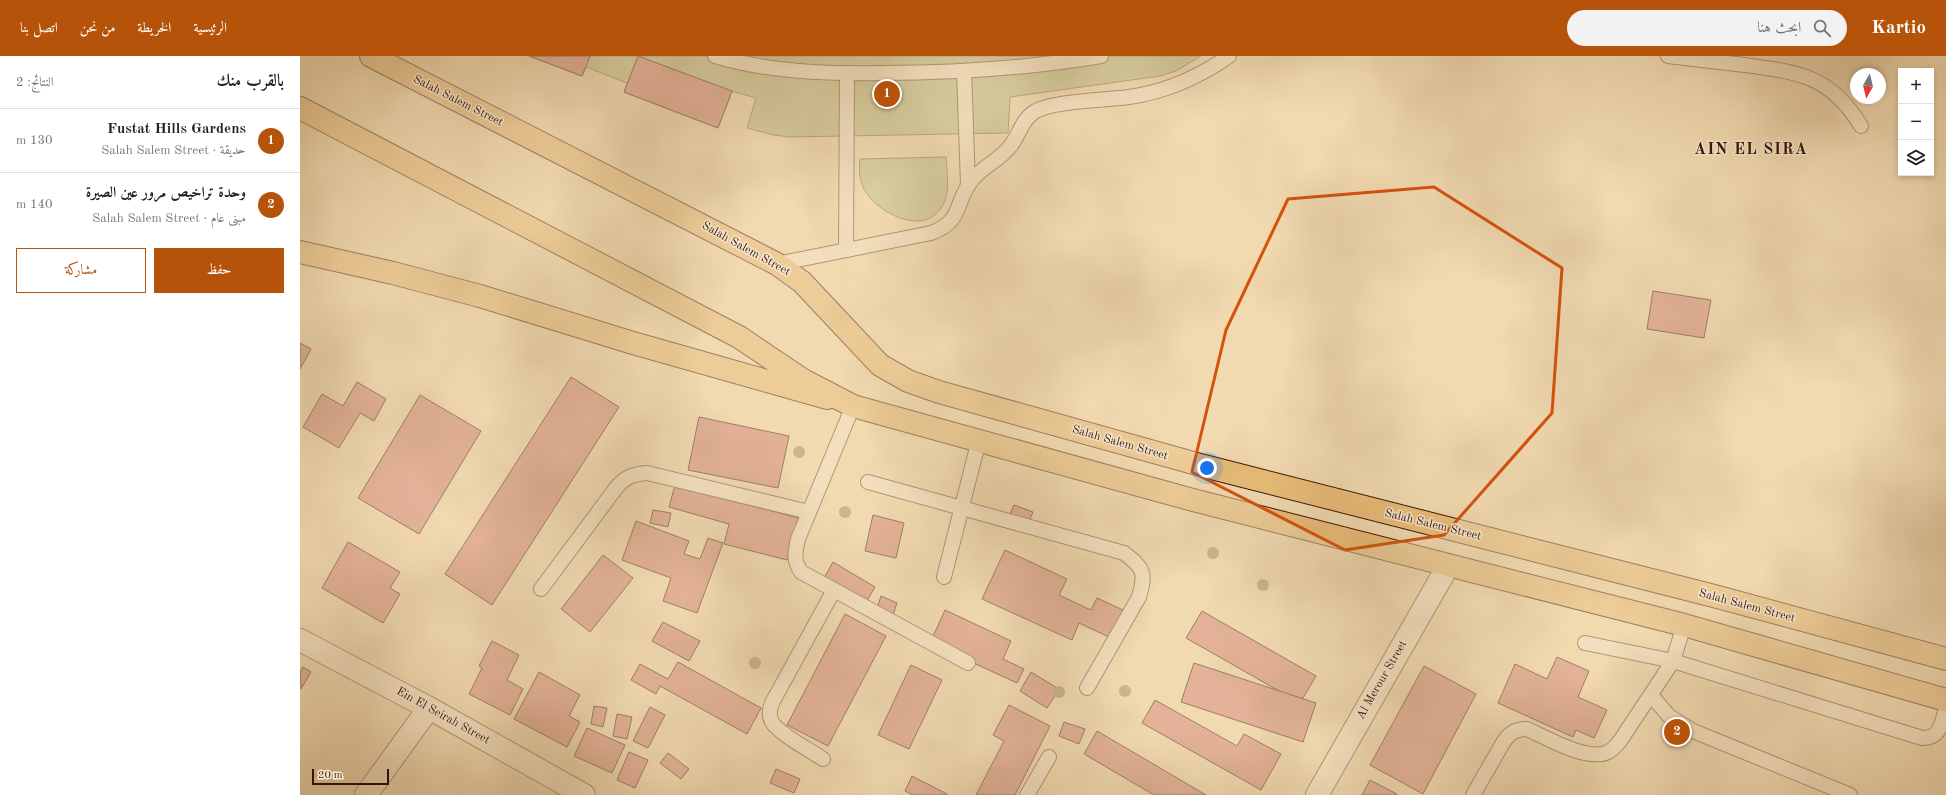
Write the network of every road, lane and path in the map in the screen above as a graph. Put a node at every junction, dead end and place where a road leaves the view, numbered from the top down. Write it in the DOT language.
graph roads {
  1 [pos="371,56"];
  2 [pos="715,56"];
  3 [pos="1101,56"];
  4 [pos="1229,56"];
  5 [pos="1668,56"];
  6 [pos="964,71"];
  7 [pos="847,73"];
  8 [pos="300,108"];
  9 [pos="1861,126"];
  10 [pos="968,185"];
  11 [pos="846,250"];
  12 [pos="300,252"];
  13 [pos="777,264"];
  14 [pos="853,406"];
  15 [pos="979,440"];
  16 [pos="868,482"];
  17 [pos="962,508"];
  18 [pos="809,512"];
  19 [pos="1448,566"];
  20 [pos="944,577"];
  21 [pos="541,589"];
  22 [pos="834,590"];
  23 [pos="1684,626"];
  24 [pos="300,640"];
  25 [pos="1585,643"];
  26 [pos="1946,659"];
  27 [pos="1673,661"];
  28 [pos="968,663"];
  29 [pos="1087,688"];
  30 [pos="1651,695"];
  31 [pos="1946,700"];
  32 [pos="429,708"];
  33 [pos="1946,708"];
  34 [pos="1049,757"];
  35 [pos="823,759"];
  36 [pos="366,795"];
  37 [pos="584,795"];
  38 [pos="1027,795"];
  39 [pos="1317,795"];
  40 [pos="1474,795"];
  41 [pos="1850,795"];
  1 -- 13 [label="main road, Salah Salem Street"];
  2 -- 7 [label="lane"];
  3 -- 6 [label="lane"];
  4 -- 10 [label="lane"];
  5 -- 9 [label="lane"];
  6 -- 7 [label="lane"];
  6 -- 10 [label="lane"];
  7 -- 11 [label="lane"];
  8 -- 14 [label="main road"];
  10 -- 11 [label="lane"];
  11 -- 13 [label="lane"];
  12 -- 14 [label="main road"];
  13 -- 26 [label="main road, Salah Salem Street"];
  14 -- 15 [label="main road"];
  14 -- 18 [label="lane"];
  15 -- 17 [label="lane"];
  15 -- 19 [label="main road"];
  16 -- 17 [label="lane"];
  17 -- 20 [label="lane"];
  17 -- 29 [label="lane"];
  18 -- 21 [label="lane"];
  18 -- 22 [label="lane"];
  19 -- 23 [label="main road"];
  19 -- 39 [label="street, Al Merour Street"];
  22 -- 28 [label="lane"];
  22 -- 35 [label="lane"];
  23 -- 27 [label="lane"];
  23 -- 31 [label="main road"];
  24 -- 32 [label="street, Ein El Seirah Street"];
  25 -- 27 [label="lane"];
  27 -- 30 [label="lane"];
  27 -- 33 [label="lane"];
  30 -- 40 [label="lane"];
  30 -- 41 [label="lane"];
  32 -- 36 [label="street"];
  32 -- 37 [label="street, Ein El Seirah Street"];
  34 -- 38 [label="lane"];
}
